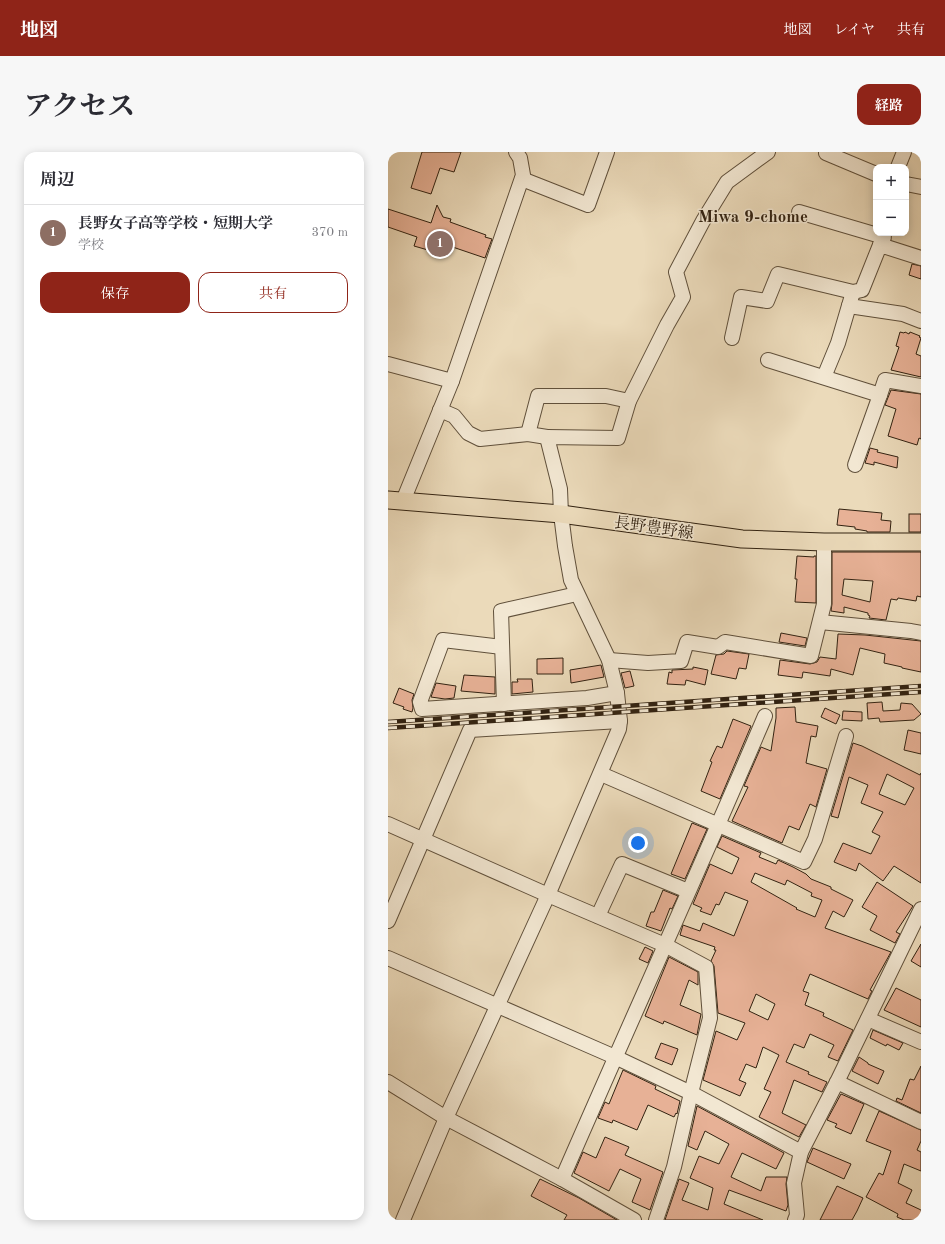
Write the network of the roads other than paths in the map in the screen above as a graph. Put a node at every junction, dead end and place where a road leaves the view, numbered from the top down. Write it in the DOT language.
graph roads {
  1 [pos="516,152"];
  2 [pos="607,152"];
  3 [pos="768,152"];
  4 [pos="826,152"];
  5 [pos="904,152"];
  6 [pos="899,164"];
  7 [pos="873,173"];
  8 [pos="522,179"];
  9 [pos="909,185"];
  10 [pos="921,187"];
  11 [pos="799,212"];
  12 [pos="880,245"];
  13 [pos="921,258"];
  14 [pos="852,299"];
  15 [pos="921,321"];
  16 [pos="732,338"];
  17 [pos="768,360"];
  18 [pos="388,364"];
  19 [pos="824,377"];
  20 [pos="452,382"];
  21 [pos="921,386"];
  22 [pos="880,395"];
  23 [pos="629,401"];
  24 [pos="440,410"];
  25 [pos="528,434"];
  26 [pos="547,437"];
  27 [pos="855,466"];
  28 [pos="395,500"];
  29 [pos="561,514"];
  30 [pos="824,542"];
  31 [pos="921,542"];
  32 [pos="577,594"];
  33 [pos="820,622"];
  34 [pos="921,633"];
  35 [pos="502,647"];
  36 [pos="610,660"];
  37 [pos="617,693"];
  38 [pos="504,704"];
  39 [pos="765,716"];
  40 [pos="620,720"];
  41 [pos="846,736"];
  42 [pos="601,774"];
  43 [pos="388,824"];
  44 [pos="719,825"];
  45 [pos="424,840"];
  46 [pos="688,891"];
  47 [pos="548,895"];
  48 [pos="921,909"];
  49 [pos="598,916"];
  50 [pos="388,921"];
  51 [pos="665,945"];
  52 [pos="388,958"];
  53 [pos="498,1006"];
  54 [pos="868,1020"];
  55 [pos="921,1042"];
  56 [pos="615,1057"];
  57 [pos="388,1082"];
  58 [pos="837,1082"];
  59 [pos="691,1093"];
  60 [pos="446,1118"];
  61 [pos="921,1122"];
  62 [pos="801,1152"];
  63 [pos="562,1180"];
  64 [pos="798,1219"];
  65 [pos="403,1220"];
  66 [pos="634,1220"];
  67 [pos="656,1220"];
  1 -- 8 [label="street"];
  2 -- 8 [label="street"];
  3 -- 23 [label="street"];
  4 -- 7 [label="street"];
  5 -- 6 [label="street"];
  8 -- 20 [label="street"];
  9 -- 10 [label="street"];
  11 -- 12 [label="street"];
  12 -- 13 [label="street"];
  12 -- 14 [label="street"];
  14 -- 15 [label="street"];
  14 -- 16 [label="street"];
  14 -- 19 [label="street"];
  17 -- 19 [label="street"];
  18 -- 20 [label="street"];
  19 -- 22 [label="street"];
  20 -- 24 [label="street"];
  21 -- 22 [label="street"];
  22 -- 27 [label="street"];
  23 -- 25 [label="street"];
  23 -- 26 [label="street"];
  24 -- 25 [label="street"];
  24 -- 28 [label="street"];
  25 -- 26 [label="street"];
  26 -- 29 [label="street"];
  28 -- 29 [label="main road, 長野豊野線"];
  29 -- 30 [label="main road, 長野豊野線"];
  29 -- 32 [label="street"];
  30 -- 31 [label="main road, 長野豊野線"];
  30 -- 33 [label="street"];
  32 -- 35 [label="street"];
  32 -- 36 [label="street"];
  33 -- 34 [label="street"];
  33 -- 36 [label="street"];
  35 -- 38 [label="street"];
  35 -- 38 [label="street"];
  36 -- 37 [label="street"];
  37 -- 38 [label="street"];
  37 -- 40 [label="street"];
  39 -- 44 [label="street"];
  40 -- 42 [label="street"];
  40 -- 45 [label="street"];
  41 -- 44 [label="street"];
  42 -- 44 [label="street"];
  42 -- 47 [label="street"];
  43 -- 45 [label="street"];
  44 -- 46 [label="street"];
  45 -- 47 [label="street"];
  45 -- 50 [label="street"];
  46 -- 49 [label="street"];
  46 -- 51 [label="street"];
  47 -- 49 [label="street"];
  47 -- 53 [label="street"];
  48 -- 54 [label="street"];
  49 -- 51 [label="street"];
  51 -- 56 [label="street"];
  51 -- 59 [label="street"];
  52 -- 53 [label="street"];
  53 -- 56 [label="street"];
  53 -- 60 [label="street"];
  54 -- 55 [label="street"];
  54 -- 58 [label="street"];
  56 -- 59 [label="street"];
  56 -- 63 [label="street"];
  57 -- 60 [label="street"];
  58 -- 61 [label="street"];
  58 -- 62 [label="street"];
  59 -- 62 [label="street"];
  59 -- 67 [label="street"];
  60 -- 63 [label="street"];
  60 -- 65 [label="street"];
  62 -- 64 [label="street"];
  63 -- 66 [label="street"];
}
